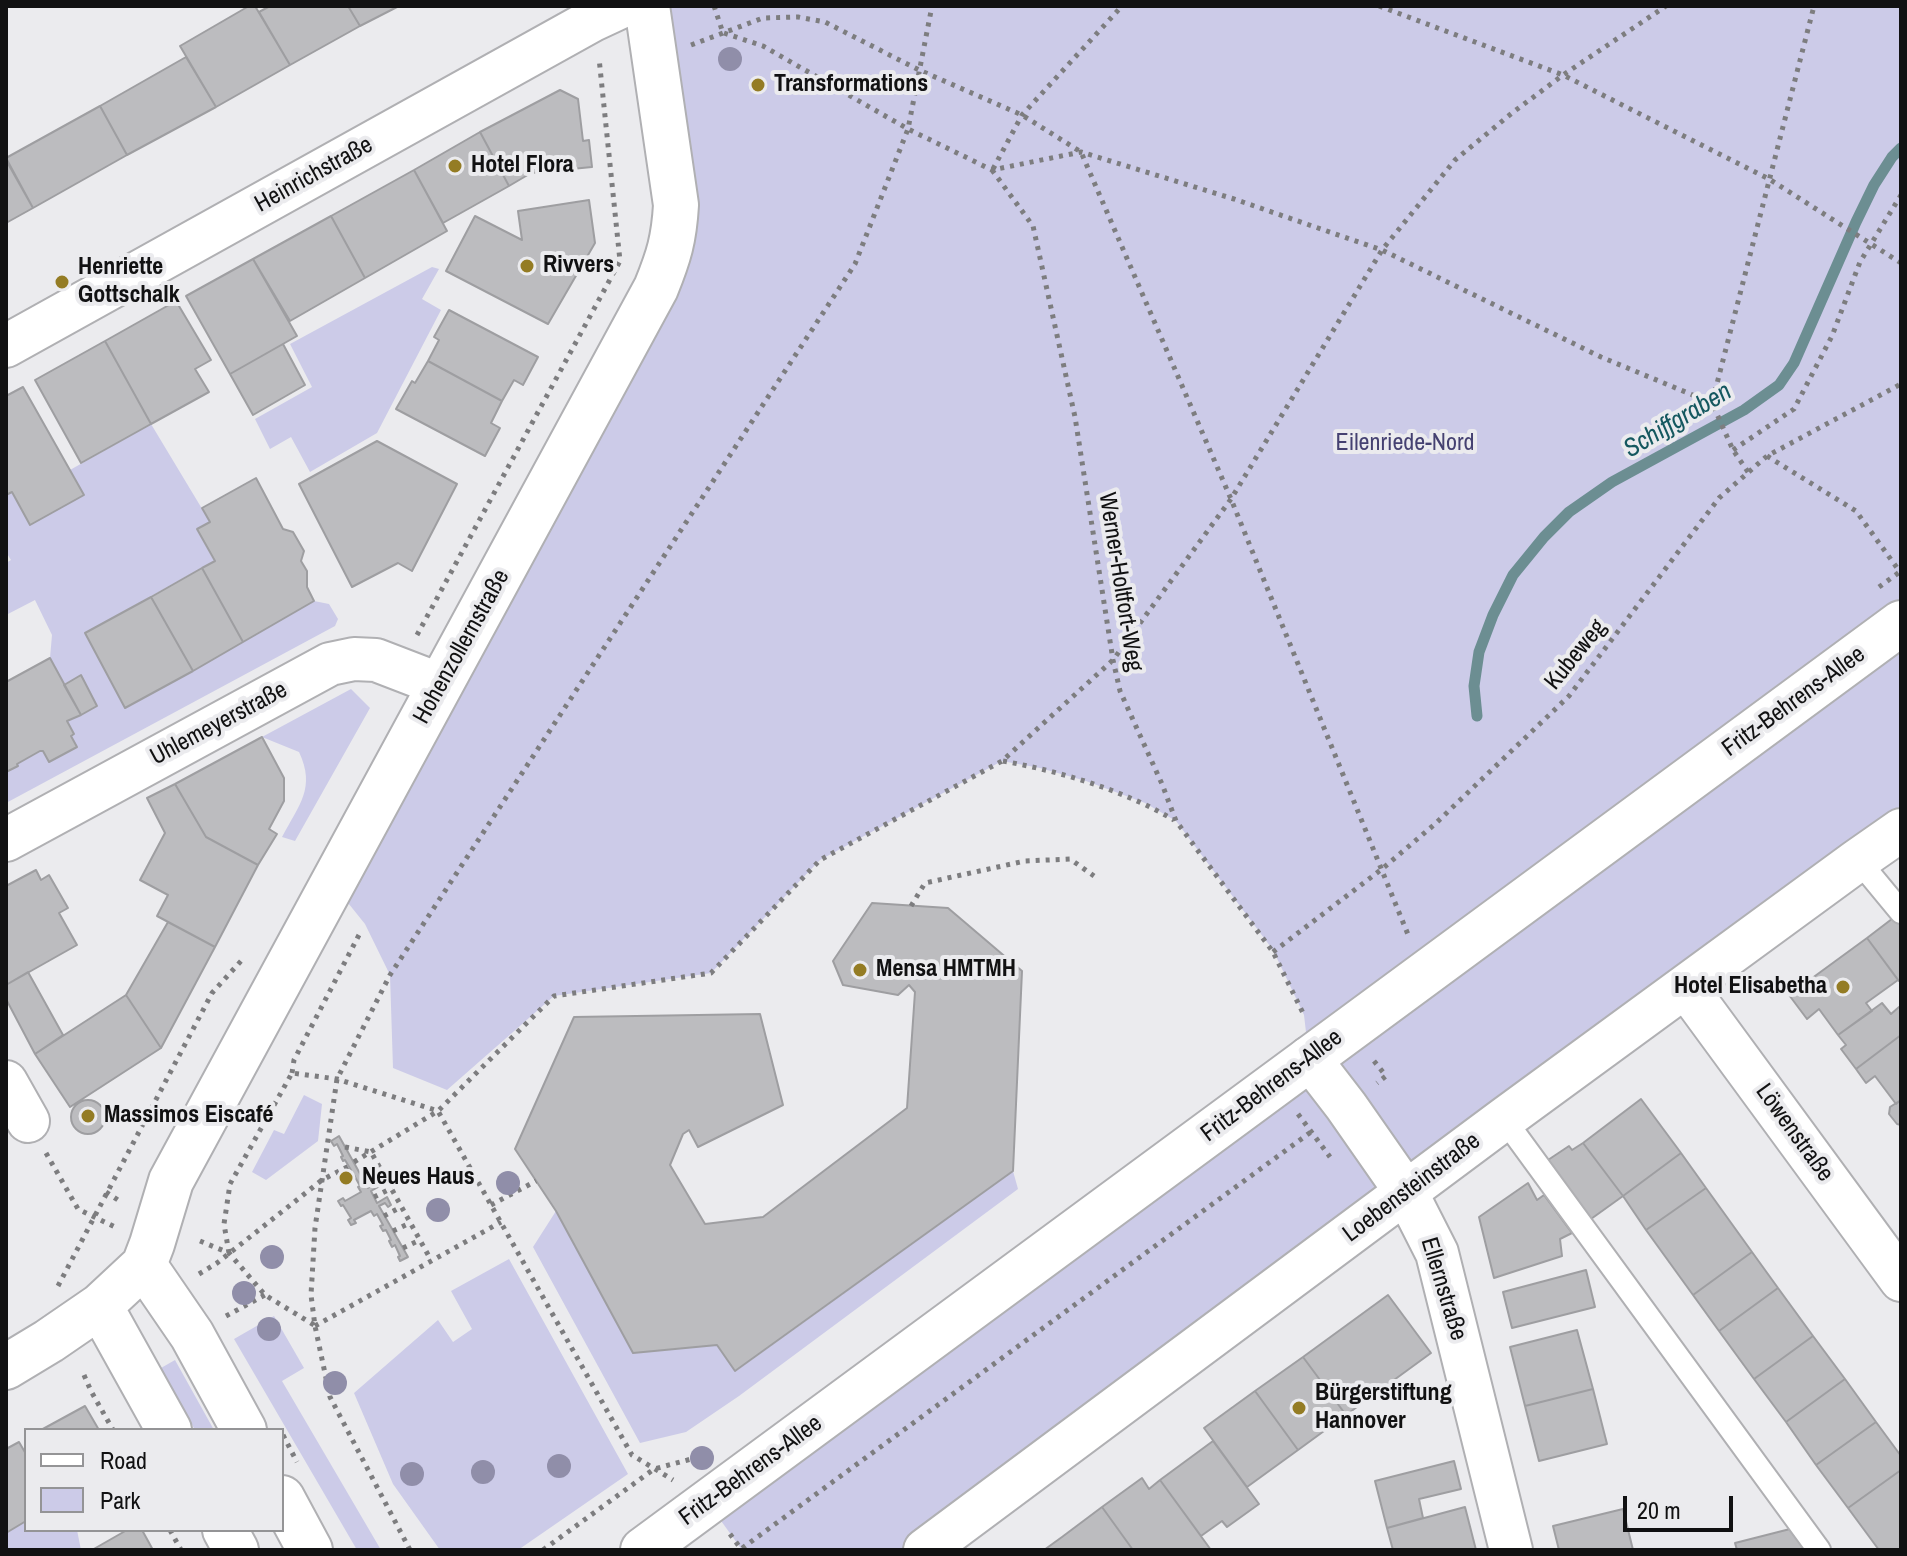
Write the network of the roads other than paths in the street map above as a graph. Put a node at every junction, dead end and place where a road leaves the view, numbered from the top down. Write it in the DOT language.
graph roads {
  1 [pos="647,6"];
  2 [pos="608,13"];
  3 [pos="6,346"];
  4 [pos="1901,623"];
  5 [pos="441,685"];
  6 [pos="1901,830"];
  7 [pos="6,840"];
  8 [pos="1858,860"];
  9 [pos="1901,912"];
  10 [pos="1686,987"];
  11 [pos="1303,1039"];
  12 [pos="6,1082"];
  13 [pos="1504,1119"];
  14 [pos="28,1121"];
  15 [pos="1406,1192"];
  16 [pos="144,1265"];
  17 [pos="1901,1280"];
  18 [pos="100,1306"];
  19 [pos="6,1367"];
  20 [pos="168,1428"];
  21 [pos="243,1428"];
  22 [pos="284,1502"];
  23 [pos="226,1532"];
  24 [pos="236,1550"];
  25 [pos="310,1550"];
  26 [pos="643,1550"];
  27 [pos="925,1550"];
  28 [pos="1511,1550"];
  29 [pos="1819,1550"];
  1 -- 5 [label="street, Hohenzollernstraße"];
  2 -- 3 [label="street, Heinrichstraße"];
  4 -- 11 [label="street, Fritz-Behrens-Allee"];
  5 -- 7 [label="street, Uhlemeyerstraße"];
  5 -- 16 [label="street, Hohenzollernstraße"];
  6 -- 8 [label="street, Loebensteinstraße"];
  8 -- 9 [label="lane"];
  8 -- 10 [label="street, Loebensteinstraße"];
  10 -- 13 [label="street, Loebensteinstraße"];
  10 -- 17 [label="street, Löwenstraße"];
  11 -- 15 [label="street, Ellernstraße"];
  11 -- 26 [label="street, Fritz-Behrens-Allee"];
  12 -- 14 [label="street"];
  13 -- 15 [label="street, Loebensteinstraße"];
  13 -- 29 [label="lane"];
  15 -- 27 [label="street, Loebensteinstraße"];
  15 -- 28 [label="street, Ellernstraße"];
  16 -- 18 [label="street"];
  16 -- 21 [label="street"];
  18 -- 19 [label="street"];
  18 -- 20 [label="street"];
  22 -- 25 [label="street"];
  23 -- 24 [label="street"];
}
